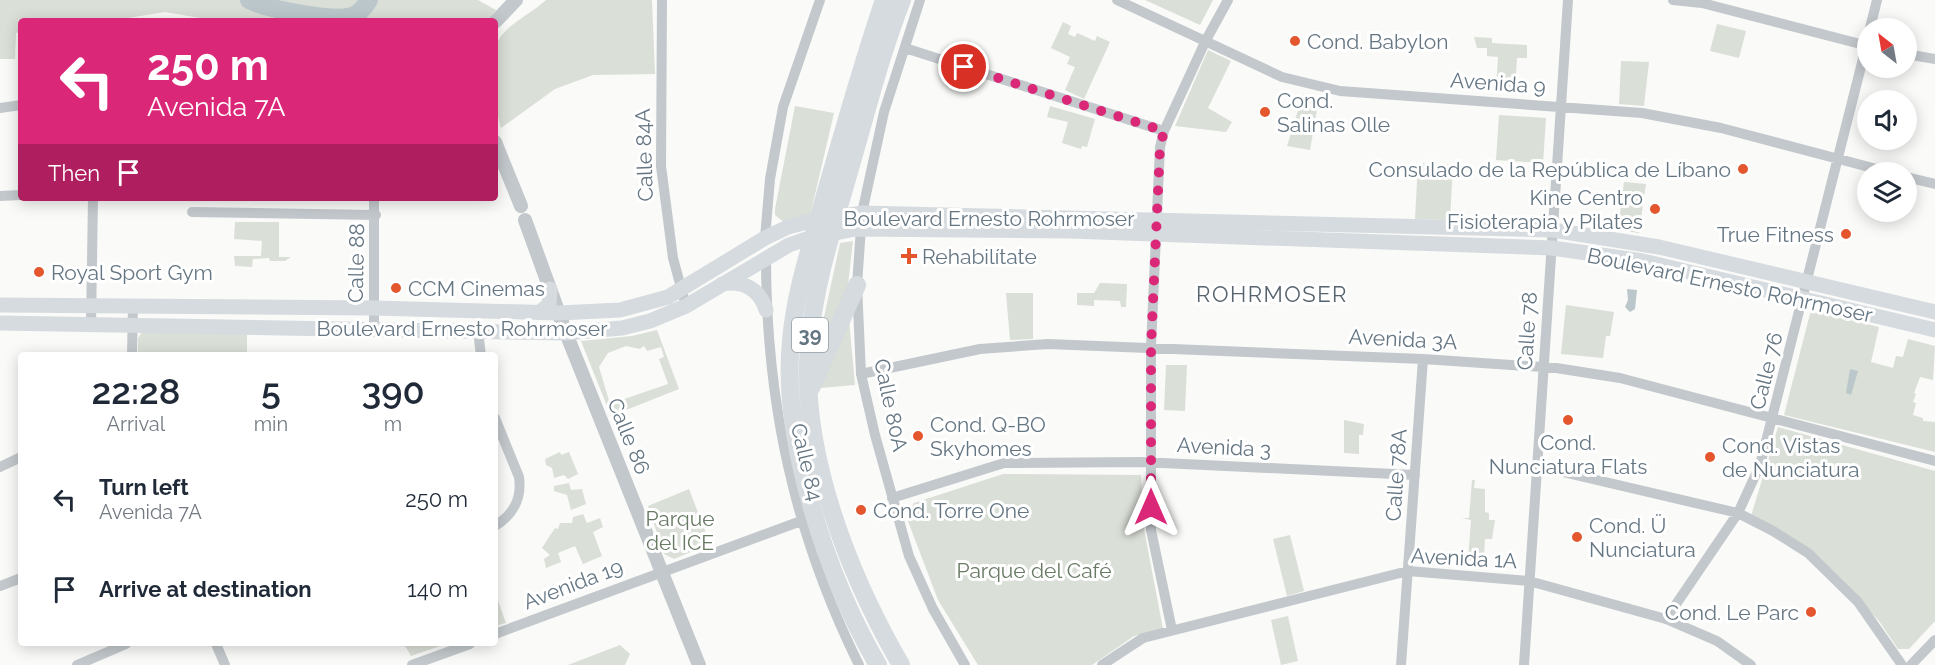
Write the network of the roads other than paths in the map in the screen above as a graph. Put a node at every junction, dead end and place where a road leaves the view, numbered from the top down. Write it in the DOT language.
graph roads {
  1 [pos="516,0"];
  2 [pos="662,0"];
  3 [pos="820,0"];
  4 [pos="884,0"];
  5 [pos="902,0"];
  6 [pos="920,0"];
  7 [pos="1117,0"];
  8 [pos="1228,0"];
  9 [pos="1568,0"];
  10 [pos="1673,0"];
  11 [pos="1877,0"];
  12 [pos="1872,18"];
  13 [pos="498,19"];
  14 [pos="1206,40"];
  15 [pos="1857,42"];
  16 [pos="905,48"];
  17 [pos="1917,56"];
  18 [pos="1935,59"];
  19 [pos="1858,78"];
  20 [pos="18,105"];
  21 [pos="1563,107"];
  22 [pos="0,108"];
  23 [pos="1164,131"];
  24 [pos="498,150"];
  25 [pos="1838,160"];
  26 [pos="1857,165"];
  27 [pos="1917,180"];
  28 [pos="1935,184"];
  29 [pos="18,195"];
  30 [pos="0,196"];
  31 [pos="93,201"];
  32 [pos="374,201"];
  33 [pos="192,212"];
  34 [pos="376,215"];
  35 [pos="810,221"];
  36 [pos="859,221"];
  37 [pos="1157,226"];
  38 [pos="1553,230"];
  39 [pos="765,238"];
  40 [pos="1552,248"];
  41 [pos="766,257"];
  42 [pos="1808,282"];
  43 [pos="722,284"];
  44 [pos="857,285"];
  45 [pos="549,290"];
  46 [pos="682,290"];
  47 [pos="1803,299"];
  48 [pos="92,304"];
  49 [pos="133,304"];
  50 [pos="0,305"];
  51 [pos="686,306"];
  52 [pos="374,308"];
  53 [pos="766,310"];
  54 [pos="540,312"];
  55 [pos="1935,312"];
  56 [pos="559,313"];
  57 [pos="0,323"];
  58 [pos="91,325"];
  59 [pos="132,326"];
  60 [pos="374,330"];
  61 [pos="1935,330"];
  62 [pos="478,331"];
  63 [pos="566,333"];
  64 [pos="1151,347"];
  65 [pos="132,352"];
  66 [pos="481,352"];
  67 [pos="1423,358"];
  68 [pos="1544,368"];
  69 [pos="861,374"];
  70 [pos="808,395"];
  71 [pos="1774,420"];
  72 [pos="498,425"];
  73 [pos="18,458"];
  74 [pos="1935,461"];
  75 [pos="1150,462"];
  76 [pos="1537,466"];
  77 [pos="0,467"];
  78 [pos="1415,475"];
  79 [pos="892,498"];
  80 [pos="1738,513"];
  81 [pos="801,520"];
  82 [pos="498,523"];
  83 [pos="1408,571"];
  84 [pos="661,572"];
  85 [pos="18,579"];
  86 [pos="1529,581"];
  87 [pos="0,586"];
  88 [pos="1666,619"];
  89 [pos="1172,630"];
  90 [pos="498,633"];
  91 [pos="1935,640"];
  92 [pos="121,646"];
  93 [pos="217,646"];
  94 [pos="464,646"];
  95 [pos="77,665"];
  96 [pos="225,665"];
  97 [pos="412,665"];
  98 [pos="699,665"];
  99 [pos="859,665"];
  100 [pos="878,665"];
  101 [pos="901,665"];
  102 [pos="965,665"];
  103 [pos="1102,665"];
  104 [pos="1401,665"];
  105 [pos="1524,665"];
  106 [pos="1751,665"];
  107 [pos="1902,665"];
  108 [pos="1911,665"];
  1 -- 13 [label="street"];
  2 -- 46 [label="street, Calle 84A"];
  3 -- 39 [label="street"];
  4 -- 100 [label="highway, 39"];
  5 -- 70 [label="highway, 39"];
  6 -- 16 [label="street, Calle 80A"];
  7 -- 14 [label="street, Avenida 9"];
  8 -- 14 [label="street"];
  9 -- 21 [label="street, Calle 78"];
  10 -- 15 [label="street"];
  11 -- 12 [label="street"];
  14 -- 21 [label="street, Avenida 9"];
  14 -- 23 [label="street"];
  16 -- 23 [label="street"];
  16 -- 36 [label="street, Calle 80A"];
  17 -- 18 [label="street"];
  19 -- 25 [label="street, Calle 76"];
  20 -- 22 [label="street"];
  21 -- 25 [label="street, Avenida 9"];
  21 -- 38 [label="street, Calle 78"];
  23 -- 37 [label="street"];
  24 -- 45 [label="street, Calle 86"];
  25 -- 26 [label="street, Avenida 9"];
  25 -- 42 [label="street, Calle 76"];
  27 -- 28 [label="street"];
  29 -- 30 [label="street"];
  31 -- 48 [label="street"];
  32 -- 34 [label="street, Calle 88"];
  33 -- 34 [label="street"];
  34 -- 52 [label="street, Calle 88"];
  35 -- 36 [label="main road, Boulevard Ernesto Rohrmoser"];
  35 -- 39 [label="main road, Boulevard Ernesto Rohrmoser"];
  35 -- 41 [label="main road"];
  36 -- 37 [label="main road, Boulevard Ernesto Rohrmoser"];
  36 -- 41 [label="main road, Boulevard Ernesto Rohrmoser"];
  36 -- 44 [label="street, Calle 80A"];
  37 -- 38 [label="main road, Boulevard Ernesto Rohrmoser"];
  37 -- 40 [label="main road, Boulevard Ernesto Rohrmoser"];
  37 -- 64 [label="street"];
  38 -- 40 [label="street, Calle 78"];
  38 -- 42 [label="main road, Boulevard Ernesto Rohrmoser"];
  39 -- 46 [label="main road, Boulevard Ernesto Rohrmoser"];
  40 -- 47 [label="main road, Boulevard Ernesto Rohrmoser"];
  40 -- 68 [label="street, Calle 78"];
  41 -- 43 [label="main road, Boulevard Ernesto Rohrmoser"];
  41 -- 53 [label="street, Calle 84"];
  42 -- 47 [label="street, Calle 76"];
  42 -- 55 [label="main road, Boulevard Ernesto Rohrmoser"];
  43 -- 51 [label="main road, Boulevard Ernesto Rohrmoser"];
  43 -- 53 [label="main road"];
  44 -- 69 [label="street, Calle 80A"];
  44 -- 70 [label="highway"];
  45 -- 54 [label="main road"];
  45 -- 56 [label="street, Calle 86"];
  46 -- 51 [label="street, Calle 84A"];
  46 -- 56 [label="main road, Boulevard Ernesto Rohrmoser"];
  47 -- 61 [label="main road, Boulevard Ernesto Rohrmoser"];
  47 -- 71 [label="street, Calle 76"];
  48 -- 49 [label="main road, Boulevard Ernesto Rohrmoser"];
  48 -- 50 [label="main road, Boulevard Ernesto Rohrmoser"];
  48 -- 58 [label="street"];
  49 -- 52 [label="main road, Boulevard Ernesto Rohrmoser"];
  49 -- 59 [label="street"];
  51 -- 63 [label="main road, Boulevard Ernesto Rohrmoser"];
  52 -- 54 [label="main road, Boulevard Ernesto Rohrmoser"];
  52 -- 60 [label="street, Calle 88"];
  53 -- 81 [label="street, Calle 84"];
  54 -- 56 [label="main road, Boulevard Ernesto Rohrmoser"];
  56 -- 63 [label="street, Calle 86"];
  57 -- 58 [label="main road, Boulevard Ernesto Rohrmoser"];
  58 -- 59 [label="main road, Boulevard Ernesto Rohrmoser"];
  59 -- 60 [label="main road, Boulevard Ernesto Rohrmoser"];
  59 -- 65 [label="street"];
  60 -- 62 [label="main road, Boulevard Ernesto Rohrmoser"];
  62 -- 63 [label="main road, Boulevard Ernesto Rohrmoser"];
  62 -- 66 [label="street"];
  63 -- 84 [label="street, Calle 86"];
  64 -- 67 [label="street, Avenida 3A"];
  64 -- 69 [label="street, Avenida 3A"];
  64 -- 75 [label="street"];
  67 -- 68 [label="street, Avenida 3A"];
  67 -- 78 [label="street, Calle 78A"];
  68 -- 71 [label="street, Avenida 3A"];
  68 -- 76 [label="street, Calle 78"];
  69 -- 79 [label="street, Calle 80A"];
  70 -- 101 [label="highway, 39"];
  71 -- 74 [label="street, Avenida 3A"];
  71 -- 80 [label="street, Calle 76"];
  72 -- 82 [label="street"];
  73 -- 77 [label="street"];
  75 -- 78 [label="street, Avenida 3"];
  75 -- 79 [label="street, Avenida 3"];
  75 -- 89 [label="street"];
  76 -- 80 [label="street"];
  76 -- 86 [label="street, Calle 78"];
  78 -- 83 [label="street, Calle 78A"];
  79 -- 102 [label="street, Calle 80A"];
  80 -- 88 [label="street, Calle 76"];
  80 -- 107 [label="street"];
  81 -- 84 [label="street, Avenida 19"];
  81 -- 99 [label="street, Calle 84"];
  83 -- 86 [label="street, Avenida 1A"];
  83 -- 89 [label="street, Avenida 1A"];
  83 -- 104 [label="street, Calle 78A"];
  84 -- 90 [label="street, Avenida 19"];
  84 -- 98 [label="street, Calle 86"];
  85 -- 87 [label="street"];
  86 -- 88 [label="street, Avenida 1A"];
  86 -- 105 [label="street, Calle 78"];
  88 -- 106 [label="street, Avenida 1A"];
  89 -- 103 [label="street, Avenida 1A"];
  91 -- 108 [label="street"];
  92 -- 95 [label="street"];
  93 -- 96 [label="street"];
  94 -- 97 [label="street"];
}
